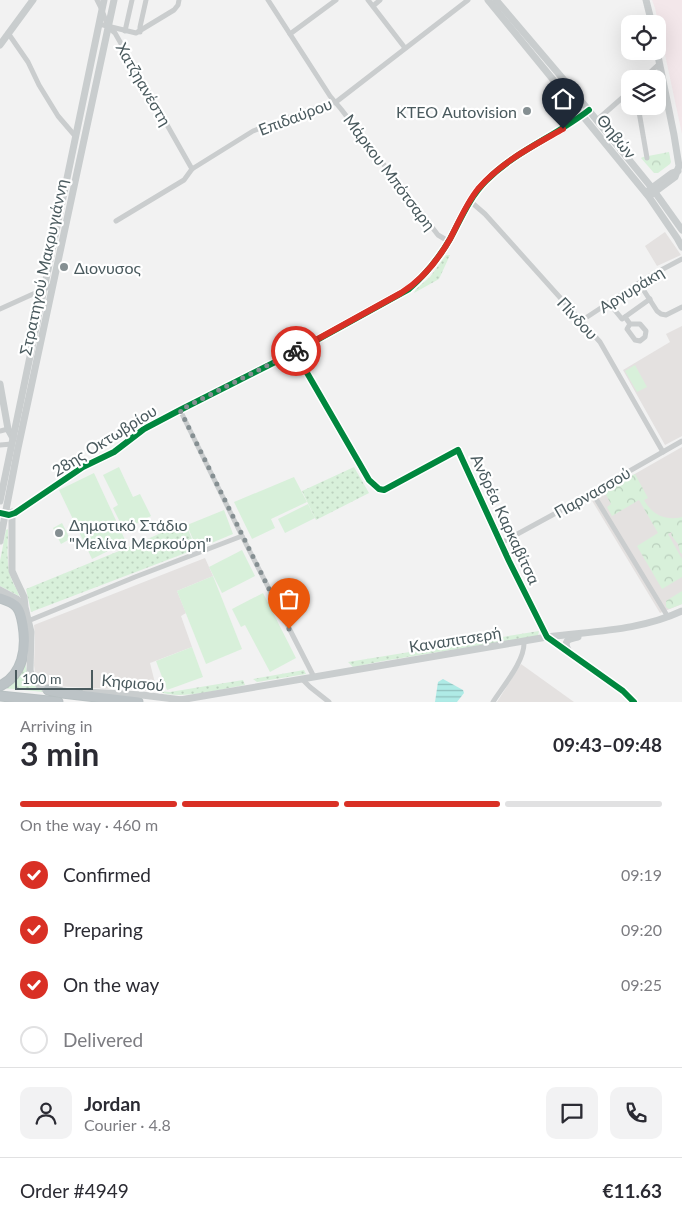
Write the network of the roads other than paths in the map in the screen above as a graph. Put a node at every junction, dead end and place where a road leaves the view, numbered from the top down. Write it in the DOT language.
graph roads {
  1 [pos="33,0"];
  2 [pos="97,0"];
  3 [pos="104,0"];
  4 [pos="114,0"];
  5 [pos="132,0"];
  6 [pos="146,0"];
  7 [pos="179,0"];
  8 [pos="268,0"];
  9 [pos="336,0"];
  10 [pos="368,0"];
  11 [pos="380,0"];
  12 [pos="468,0"];
  13 [pos="488,0"];
  14 [pos="496,0"];
  15 [pos="646,0"];
  16 [pos="328,2"];
  17 [pos="373,6"];
  18 [pos="102,10"];
  19 [pos="650,15"];
  20 [pos="99,24"];
  21 [pos="108,27"];
  22 [pos="125,31"];
  23 [pos="140,32"];
  24 [pos="8,33"];
  25 [pos="290,34"];
  26 [pos="0,45"];
  27 [pos="405,48"];
  28 [pos="658,60"];
  29 [pos="659,64"];
  30 [pos="653,70"];
  31 [pos="621,99"];
  32 [pos="336,102"];
  33 [pos="589,110"];
  34 [pos="639,115"];
  35 [pos="583,116"];
  36 [pos="597,120"];
  37 [pos="76,137"];
  38 [pos="646,158"];
  39 [pos="192,169"];
  40 [pos="680,173"];
  41 [pos="651,192"];
  42 [pos="470,201"];
  43 [pos="116,221"];
  44 [pos="682,230"];
  45 [pos="448,242"];
  46 [pos="682,246"];
  47 [pos="682,259"];
  48 [pos="639,282"];
  49 [pos="53,285"];
  50 [pos="44,288"];
  51 [pos="650,299"];
  52 [pos="609,303"];
  53 [pos="682,307"];
  54 [pos="0,310"];
  55 [pos="625,317"];
  56 [pos="581,321"];
  57 [pos="630,324"];
  58 [pos="295,352"];
  59 [pos="0,384"];
  60 [pos="180,410"];
  61 [pos="8,430"];
  62 [pos="0,431"];
  63 [pos="15,441"];
  64 [pos="682,441"];
  65 [pos="0,445"];
  66 [pos="663,452"];
  67 [pos="592,492"];
  68 [pos="0,501"];
  69 [pos="6,514"];
  70 [pos="242,536"];
  71 [pos="0,541"];
  72 [pos="501,543"];
  73 [pos="0,590"];
  74 [pos="2,599"];
  75 [pos="25,607"];
  76 [pos="682,611"];
  77 [pos="668,617"];
  78 [pos="28,621"];
  79 [pos="588,633"];
  80 [pos="547,637"];
  81 [pos="524,642"];
  82 [pos="569,653"];
  83 [pos="314,677"];
  84 [pos="302,679"];
  85 [pos="0,686"];
  86 [pos="48,690"];
  87 [pos="232,692"];
  88 [pos="0,696"];
  89 [pos="180,700"];
  90 [pos="218,701"];
  91 [pos="58,702"];
  92 [pos="138,702"];
  93 [pos="329,702"];
  94 [pos="493,702"];
  95 [pos="634,702"];
  1 -- 24 [label="street"];
  2 -- 18 [label="street, Χατζηανέστη"];
  3 -- 18 [label="street, Στρατηγού Μακρυγιάννη"];
  4 -- 21 [label="street, Στρατηγού Μακρυγιάννη"];
  5 -- 22 [label="street"];
  6 -- 23 [label="street"];
  7 -- 23 [label="street"];
  8 -- 25 [label="street, Μάρκου Μπότσαρη"];
  9 -- 16 [label="street"];
  10 -- 17 [label="street"];
  11 -- 17 [label="street"];
  12 -- 27 [label="street, Επιδαύρου"];
  13 -- 35 [label="street, Θηβών"];
  14 -- 33 [label="street, Θηβών"];
  15 -- 19 [label="street"];
  16 -- 25 [label="street"];
  17 -- 27 [label="street"];
  18 -- 20 [label="street, Στρατηγού Μακρυγιάννη"];
  18 -- 21 [label="street, Χατζηανέστη"];
  20 -- 21 [label="street"];
  20 -- 37 [label="street, Στρατηγού Μακρυγιάννη"];
  21 -- 22 [label="street"];
  21 -- 39 [label="street, Χατζηανέστη"];
  21 -- 49 [label="street, Στρατηγού Μακρυγιάννη"];
  22 -- 23 [label="street"];
  24 -- 26 [label="street"];
  24 -- 37 [label="street"];
  25 -- 32 [label="street, Μάρκου Μπότσαρη"];
  27 -- 32 [label="street, Επιδαύρου"];
  28 -- 29 [label="street"];
  29 -- 30 [label="street"];
  29 -- 40 [label="street"];
  31 -- 36 [label="street"];
  32 -- 39 [label="street, Επιδαύρου"];
  32 -- 45 [label="street, Μάρκου Μπότσαρη"];
  33 -- 35 [label="street, 28ης Οκτωβρίου"];
  33 -- 36 [label="street, Θηβών"];
  34 -- 38 [label="street"];
  35 -- 41 [label="street, Θηβών"];
  35 -- 42 [label="street, 28ης Οκτωβρίου"];
  36 -- 41 [label="street, Θηβών"];
  37 -- 50 [label="street, Στρατηγού Μακρυγιάννη"];
  39 -- 43 [label="street, Επιδαύρου"];
  40 -- 41 [label="street"];
  41 -- 44 [label="street, Θηβών"];
  41 -- 46 [label="street, Θηβών"];
  42 -- 45 [label="street, 28ης Οκτωβρίου"];
  42 -- 56 [label="street, Πίνδου"];
  45 -- 58 [label="street, 28ης Οκτωβρίου"];
  47 -- 48 [label="street, Αργυράκη"];
  48 -- 51 [label="street"];
  48 -- 52 [label="street, Αργυράκη"];
  49 -- 50 [label="street"];
  49 -- 63 [label="street, Στρατηγού Μακρυγιάννη"];
  50 -- 54 [label="street"];
  50 -- 63 [label="street, Στρατηγού Μακρυγιάννη"];
  51 -- 53 [label="street"];
  51 -- 55 [label="street"];
  52 -- 55 [label="street"];
  52 -- 56 [label="street, Αργυράκη"];
  55 -- 57 [label="street"];
  56 -- 66 [label="street, Πίνδου"];
  58 -- 60 [label="street, 28ης Οκτωβρίου"];
  58 -- 72 [label="street, Ανδρέα Καρκαβίτσα"];
  59 -- 61 [label="street"];
  60 -- 69 [label="street, 28ης Οκτωβρίου"];
  60 -- 70 [label="street"];
  61 -- 62 [label="street"];
  61 -- 63 [label="street"];
  63 -- 65 [label="street"];
  63 -- 68 [label="street, Στρατηγού Μακρυγιάννη"];
  63 -- 69 [label="street, Στρατηγού Μακρυγιάννη"];
  64 -- 66 [label="street, Παρνασσού"];
  66 -- 67 [label="street, Παρνασσού"];
  67 -- 72 [label="street, Παρνασσού"];
  67 -- 77 [label="street"];
  69 -- 71 [label="street"];
  69 -- 75 [label="street"];
  70 -- 78 [label="street"];
  70 -- 83 [label="street"];
  72 -- 80 [label="street, Ανδρέα Καρκαβίτσα"];
  73 -- 75 [label="street"];
  74 -- 85 [label="highway"];
  75 -- 78 [label="street"];
  76 -- 77 [label="street, Καναπιτσερή"];
  77 -- 79 [label="street, Καναπιτσερή"];
  78 -- 86 [label="street"];
  79 -- 80 [label="street, Καναπιτσερή"];
  79 -- 82 [label="street"];
  80 -- 81 [label="street, Καναπιτσερή"];
  80 -- 82 [label="street"];
  81 -- 83 [label="street, Καναπιτσερή"];
  81 -- 94 [label="street"];
  82 -- 95 [label="street"];
  83 -- 84 [label="street, Καναπιτσερή"];
  84 -- 87 [label="street, Καναπιτσερή"];
  84 -- 93 [label="street"];
  86 -- 89 [label="street, Κηφισού"];
  86 -- 92 [label="highway"];
  87 -- 89 [label="street, Καναπιτσερή"];
  87 -- 90 [label="street"];
  88 -- 91 [label="highway"];
  89 -- 90 [label="street, Κηφισού"];
}
